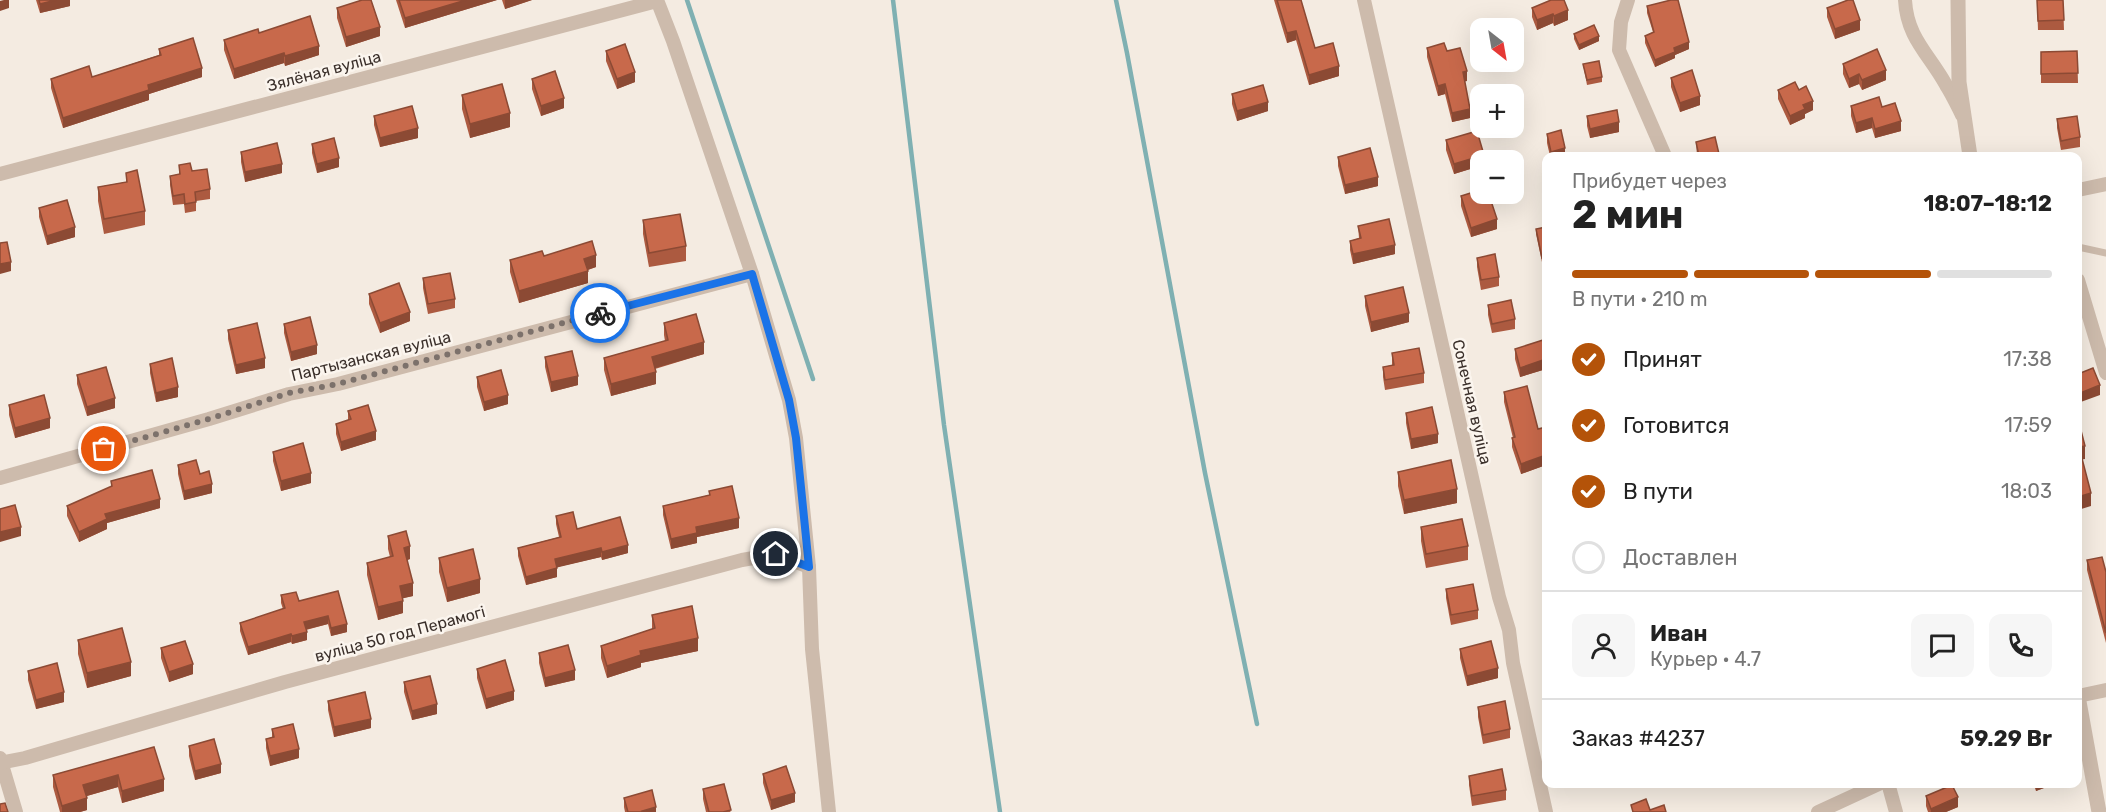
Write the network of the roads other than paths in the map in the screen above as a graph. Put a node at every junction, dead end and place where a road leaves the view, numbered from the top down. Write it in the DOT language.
graph roads {
  1 [pos="657,0"];
  2 [pos="1364,0"];
  3 [pos="1628,0"];
  4 [pos="1905,0"];
  5 [pos="1958,0"];
  6 [pos="1965,121"];
  7 [pos="1663,152"];
  8 [pos="1969,152"];
  9 [pos="0,174"];
  10 [pos="2106,184"];
  11 [pos="2082,189"];
  12 [pos="2082,248"];
  13 [pos="2106,253"];
  14 [pos="752,274"];
  15 [pos="2082,293"];
  16 [pos="2106,373"];
  17 [pos="0,478"];
  18 [pos="809,567"];
  19 [pos="2106,690"];
  20 [pos="2082,695"];
  21 [pos="2082,718"];
  22 [pos="1,761"];
  23 [pos="1870,788"];
  24 [pos="1889,788"];
  25 [pos="15,812"];
  26 [pos="830,812"];
  27 [pos="1546,812"];
  28 [pos="1818,812"];
  29 [pos="1896,812"];
  30 [pos="2099,812"];
  1 -- 9 [label="street, Зялёная вуліца"];
  1 -- 14 [label="street"];
  2 -- 27 [label="street, Сонечная вуліца"];
  3 -- 7 [label="street"];
  4 -- 6 [label="street"];
  5 -- 6 [label="street"];
  6 -- 8 [label="street"];
  10 -- 11 [label="street"];
  12 -- 13 [label="lane"];
  14 -- 17 [label="street, Партызанская вуліца"];
  14 -- 18 [label="street"];
  15 -- 16 [label="street"];
  18 -- 22 [label="street, вуліца 50 год Перамогі"];
  18 -- 26 [label="street"];
  19 -- 20 [label="street"];
  21 -- 30 [label="street"];
  22 -- 25 [label="street"];
  23 -- 28 [label="street"];
  24 -- 29 [label="street"];
}
